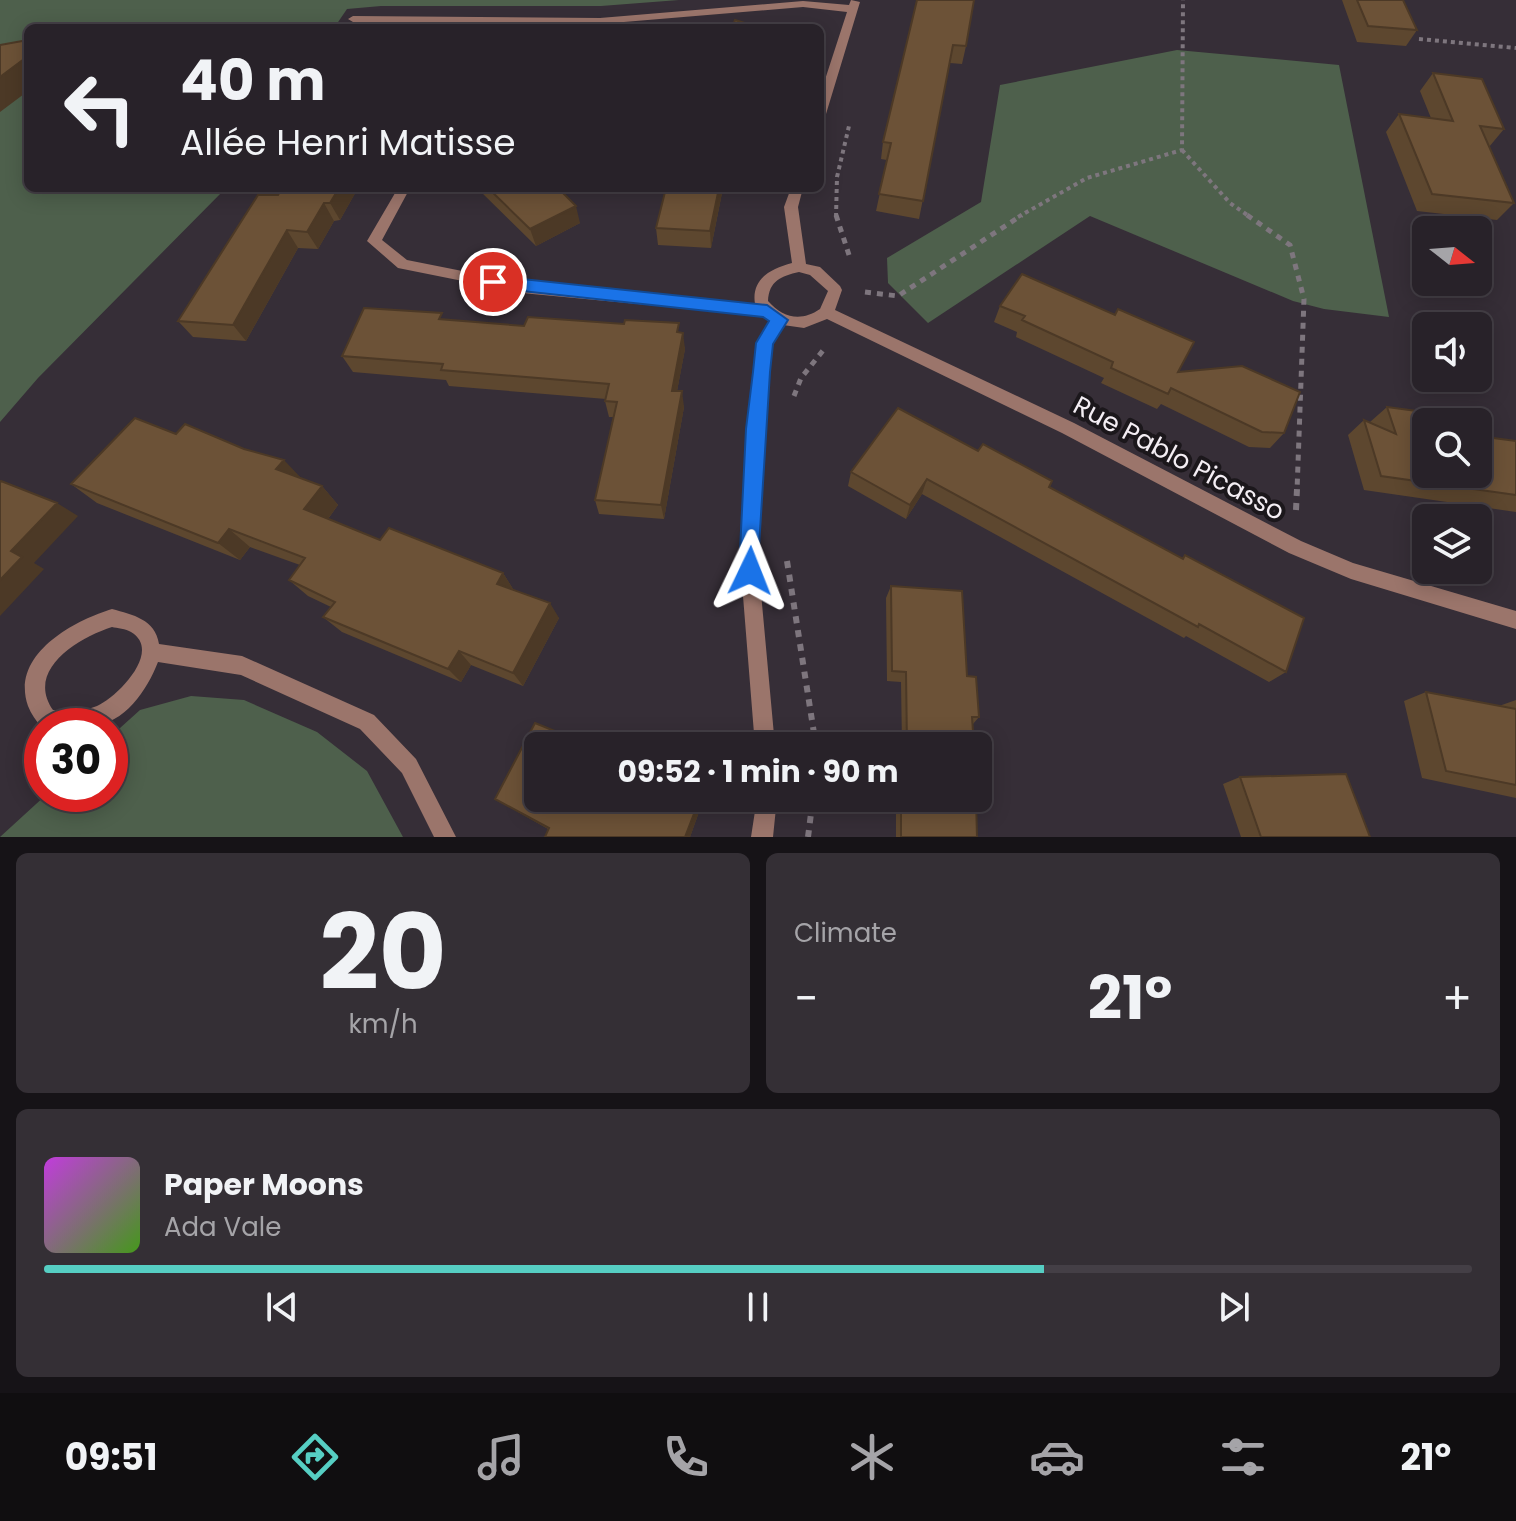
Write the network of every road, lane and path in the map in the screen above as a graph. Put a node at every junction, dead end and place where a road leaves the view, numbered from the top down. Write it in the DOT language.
graph roads {
  1 [pos="1183,0"];
  2 [pos="854,5"];
  3 [pos="353,19"];
  4 [pos="1419,39"];
  5 [pos="1516,48"];
  6 [pos="824,101"];
  7 [pos="851,116"];
  8 [pos="1182,150"];
  9 [pos="402,192"];
  10 [pos="796,192"];
  11 [pos="799,267"];
  12 [pos="856,268"];
  13 [pos="862,280"];
  14 [pos="864,292"];
  15 [pos="828,313"];
  16 [pos="773,316"];
  17 [pos="847,322"];
  18 [pos="791,403"];
  19 [pos="1295,547"];
  20 [pos="785,554"];
  21 [pos="1516,620"];
  22 [pos="152,652"];
  23 [pos="764,732"];
  24 [pos="814,732"];
  25 [pos="765,812"];
  26 [pos="811,812"];
  27 [pos="445,837"];
  28 [pos="762,837"];
  29 [pos="808,837"];
  1 -- 8 [label="path"];
  2 -- 3 [label="street"];
  2 -- 6 [label="street"];
  4 -- 5 [label="path"];
  7 -- 12 [label="path"];
  8 -- 14 [label="path"];
  8 -- 19 [label="path"];
  9 -- 16 [label="street"];
  10 -- 11 [label="street"];
  11 -- 15 [label="street"];
  11 -- 16 [label="street"];
  13 -- 14 [label="path"];
  14 -- 17 [label="path"];
  15 -- 16 [label="street"];
  15 -- 17 [label="street, Rue Pablo Picasso"];
  16 -- 23 [label="street"];
  17 -- 18 [label="path"];
  17 -- 19 [label="street, Rue Pablo Picasso"];
  19 -- 21 [label="street, Rue Pablo Picasso"];
  20 -- 24 [label="path"];
  22 -- 22 [label="street"];
  22 -- 27 [label="street"];
  25 -- 28 [label="street"];
  26 -- 29 [label="path"];
}
